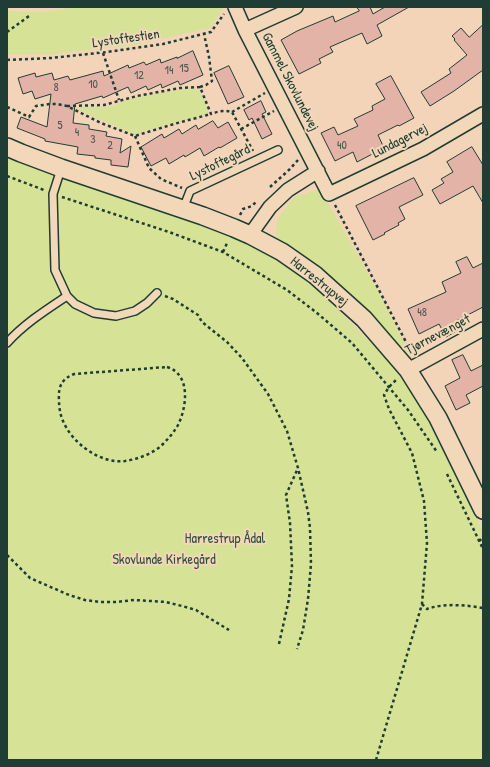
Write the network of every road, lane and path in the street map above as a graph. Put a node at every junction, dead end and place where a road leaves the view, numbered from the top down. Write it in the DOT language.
graph roads {
  1 [pos="296,7"];
  2 [pos="235,8"];
  3 [pos="29,16"];
  4 [pos="245,30"];
  5 [pos="7,32"];
  6 [pos="204,34"];
  7 [pos="103,53"];
  8 [pos="7,60"];
  9 [pos="200,87"];
  10 [pos="275,88"];
  11 [pos="119,100"];
  12 [pos="67,106"];
  13 [pos="284,106"];
  14 [pos="7,108"];
  15 [pos="232,112"];
  16 [pos="212,114"];
  17 [pos="483,114"];
  18 [pos="241,129"];
  19 [pos="135,136"];
  20 [pos="7,146"];
  21 [pos="278,150"];
  22 [pos="257,159"];
  23 [pos="61,168"];
  24 [pos="318,171"];
  25 [pos="7,176"];
  26 [pos="190,191"];
  27 [pos="53,194"];
  28 [pos="329,194"];
  29 [pos="183,209"];
  30 [pos="250,235"];
  31 [pos="157,293"];
  32 [pos="67,296"];
  33 [pos="483,329"];
  34 [pos="7,343"];
  35 [pos="413,367"];
  36 [pos="74,374"];
  37 [pos="389,387"];
  38 [pos="440,458"];
  39 [pos="298,468"];
  40 [pos="446,472"];
  41 [pos="483,510"];
  42 [pos="483,538"];
  43 [pos="479,541"];
  44 [pos="483,549"];
  45 [pos="7,555"];
  46 [pos="422,604"];
  47 [pos="483,608"];
  48 [pos="229,630"];
  49 [pos="279,644"];
  50 [pos="298,649"];
  51 [pos="376,760"];
  1 -- 4 [label="street"];
  2 -- 4 [label="street, Gammel Skovlundevej"];
  2 -- 6 [label="path, Lystoftestien"];
  3 -- 5 [label="path"];
  4 -- 10 [label="street, Gammel Skovlundevej"];
  6 -- 7 [label="path, Lystoftestien"];
  6 -- 9 [label="path"];
  7 -- 8 [label="path, Lystoftestien"];
  7 -- 11 [label="path"];
  9 -- 11 [label="path"];
  9 -- 16 [label="path"];
  10 -- 13 [label="street, Gammel Skovlundevej"];
  10 -- 15 [label="path"];
  11 -- 12 [label="path"];
  12 -- 14 [label="path"];
  12 -- 19 [label="path"];
  13 -- 18 [label="path"];
  13 -- 24 [label="street, Gammel Skovlundevej"];
  15 -- 16 [label="path"];
  15 -- 18 [label="path"];
  16 -- 19 [label="path"];
  17 -- 28 [label="street, Lundagervej"];
  18 -- 22 [label="path"];
  19 -- 26 [label="path"];
  20 -- 23 [label="street, Harrestrupvej"];
  21 -- 22 [label="lane, Lystoftegård"];
  22 -- 26 [label="lane, Lystoftegård"];
  23 -- 27 [label="lane"];
  23 -- 29 [label="street, Harrestrupvej"];
  24 -- 28 [label="street, Gammel Skovlundevej"];
  24 -- 30 [label="street"];
  25 -- 27 [label="path"];
  26 -- 29 [label="lane, Lystoftegård"];
  27 -- 32 [label="lane"];
  27 -- 37 [label="path"];
  28 -- 35 [label="path"];
  29 -- 30 [label="street, Harrestrupvej"];
  30 -- 35 [label="street, Harrestrupvej"];
  31 -- 32 [label="lane"];
  31 -- 39 [label="path"];
  32 -- 34 [label="lane"];
  33 -- 35 [label="street, Tjørnevænget"];
  35 -- 41 [label="street, Harrestrupvej"];
  36 -- 36 [label="path"];
  37 -- 38 [label="path"];
  37 -- 46 [label="path"];
  39 -- 49 [label="path"];
  39 -- 50 [label="path"];
  40 -- 43 [label="path"];
  42 -- 43 [label="path"];
  43 -- 44 [label="path"];
  45 -- 48 [label="path"];
  46 -- 47 [label="path"];
  46 -- 51 [label="path"];
}
